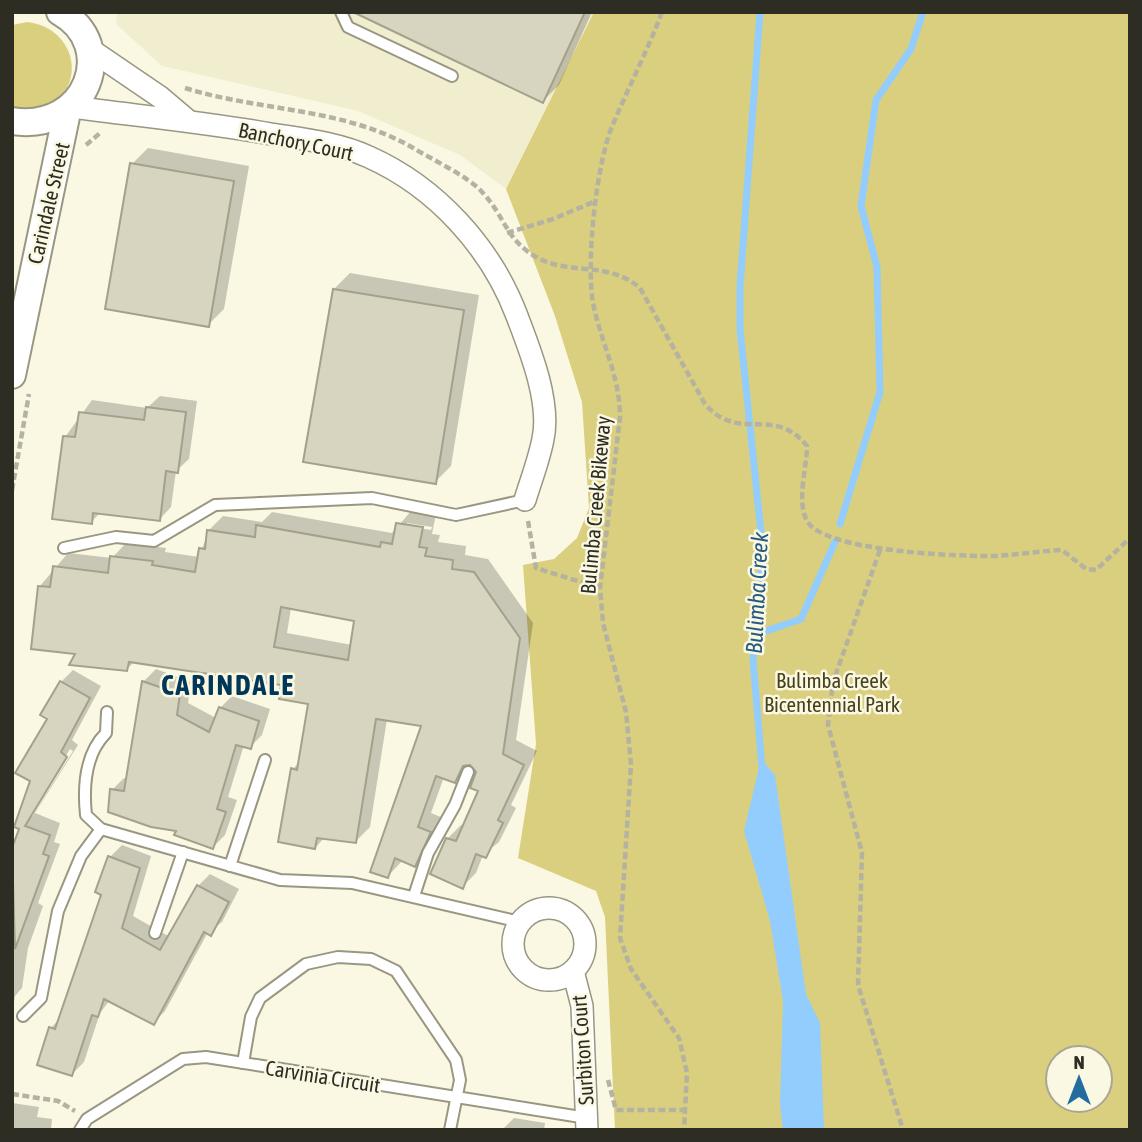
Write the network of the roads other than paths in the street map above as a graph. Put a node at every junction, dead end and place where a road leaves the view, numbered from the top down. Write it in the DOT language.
graph roads {
  1 [pos="341,12"];
  2 [pos="65,14"];
  3 [pos="88,48"];
  4 [pos="452,76"];
  5 [pos="70,109"];
  6 [pos="186,119"];
  7 [pos="12,121"];
  8 [pos="12,375"];
  9 [pos="524,500"];
  10 [pos="64,548"];
  11 [pos="107,712"];
  12 [pos="265,760"];
  13 [pos="468,772"];
  14 [pos="101,829"];
  15 [pos="183,852"];
  16 [pos="230,866"];
  17 [pos="414,896"];
  18 [pos="520,922"];
  19 [pos="155,933"];
  20 [pos="573,971"];
  21 [pos="23,1016"];
  22 [pos="243,1063"];
  23 [pos="456,1097"];
  24 [pos="587,1124"];
  25 [pos="80,1130"];
  26 [pos="450,1130"];
  1 -- 4 [label="lane"];
  2 -- 3 [label="street"];
  3 -- 5 [label="street, Carindale Street"];
  3 -- 6 [label="street"];
  5 -- 6 [label="street, Banchory Court"];
  5 -- 7 [label="street"];
  5 -- 8 [label="street, Carindale Street"];
  6 -- 9 [label="street, Banchory Court"];
  9 -- 10 [label="lane"];
  11 -- 14 [label="lane"];
  12 -- 16 [label="lane"];
  13 -- 17 [label="lane"];
  14 -- 15 [label="lane"];
  14 -- 21 [label="lane"];
  15 -- 16 [label="lane"];
  15 -- 19 [label="lane"];
  16 -- 17 [label="lane"];
  17 -- 18 [label="lane"];
  18 -- 20 [label="street"];
  18 -- 20 [label="street"];
  20 -- 24 [label="street, Surbiton Court"];
  22 -- 23 [label="lane, Carvinia Circuit"];
  22 -- 23 [label="lane"];
  22 -- 25 [label="lane, Carvinia Circuit"];
  23 -- 24 [label="lane, Carvinia Circuit"];
  23 -- 26 [label="lane"];
}
